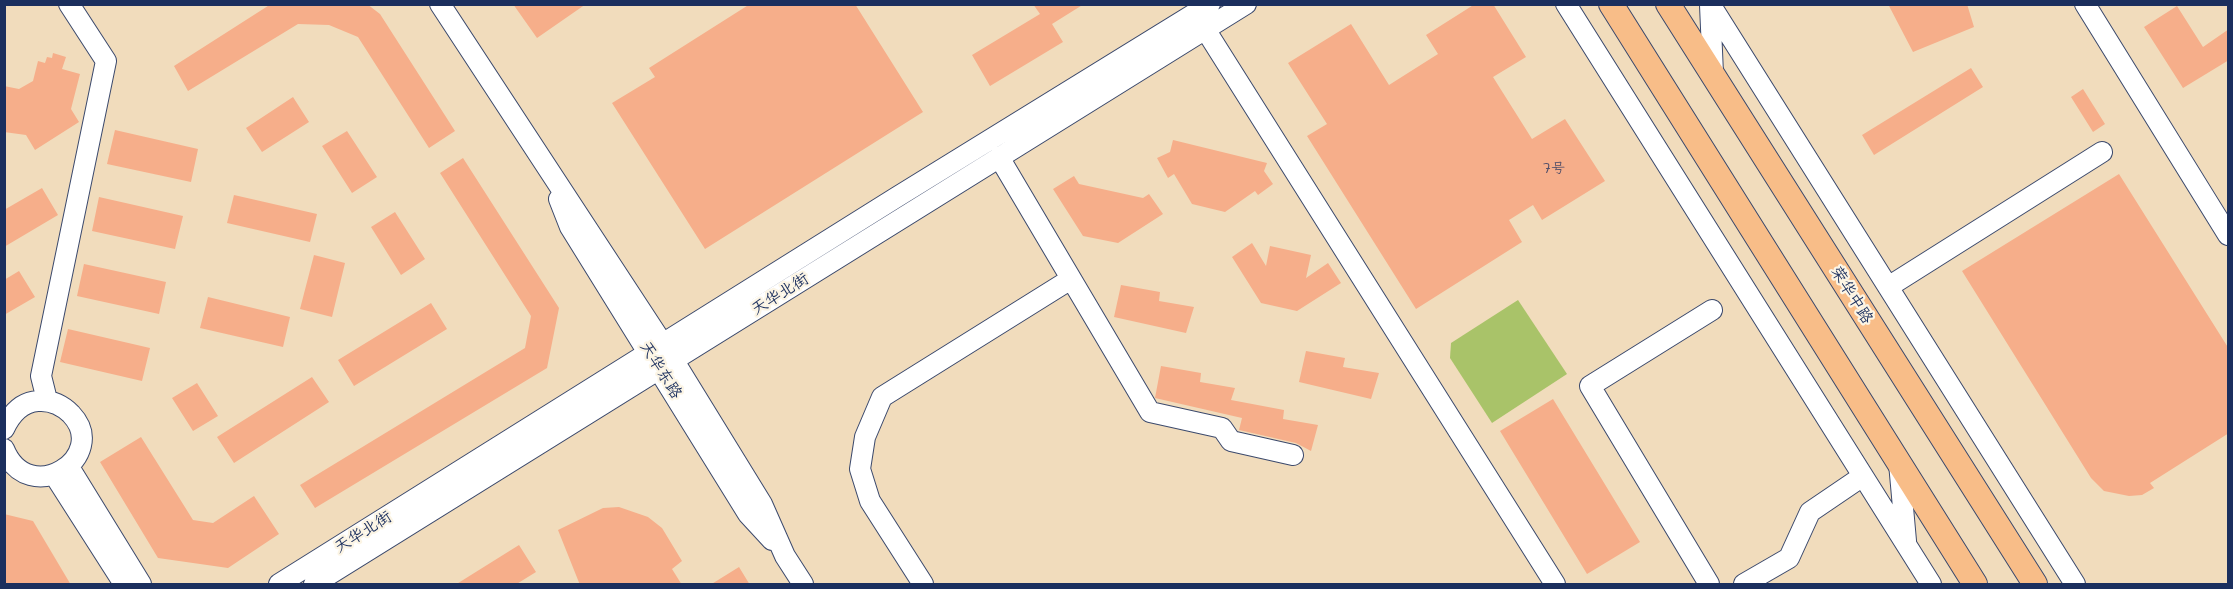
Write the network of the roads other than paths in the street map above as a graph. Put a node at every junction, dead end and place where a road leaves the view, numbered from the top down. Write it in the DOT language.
graph roads {
  1 [pos="69,4"];
  2 [pos="440,4"];
  3 [pos="1210,4"];
  4 [pos="1246,4"];
  5 [pos="1566,4"];
  6 [pos="1611,4"];
  7 [pos="1668,4"];
  8 [pos="1710,4"];
  9 [pos="2085,4"];
  10 [pos="1205,29"];
  11 [pos="1713,75"];
  12 [pos="2102,152"];
  13 [pos="999,157"];
  14 [pos="2229,235"];
  15 [pos="1071,279"];
  16 [pos="1888,287"];
  17 [pos="1712,310"];
  18 [pos="656,348"];
  19 [pos="667,365"];
  20 [pos="47,400"];
  21 [pos="6,421"];
  22 [pos="4,449"];
  23 [pos="1293,455"];
  24 [pos="1899,463"];
  25 [pos="62,471"];
  26 [pos="1863,476"];
  27 [pos="1907,546"];
  28 [pos="124,585"];
  29 [pos="141,585"];
  30 [pos="279,585"];
  31 [pos="315,585"];
  32 [pos="803,585"];
  33 [pos="923,585"];
  34 [pos="1555,585"];
  35 [pos="1709,585"];
  36 [pos="1744,585"];
  37 [pos="1930,585"];
  38 [pos="1976,585"];
  39 [pos="2035,585"];
  40 [pos="2074,585"];
  1 -- 20 [label="street"];
  2 -- 18 [label="street, 天华东路"];
  3 -- 18 [label="street, 天华北街"];
  4 -- 10 [label="street, 天华北街"];
  5 -- 26 [label="street"];
  6 -- 24 [label="main road"];
  7 -- 11 [label="main road, 荣华中路"];
  8 -- 11 [label="street"];
  8 -- 16 [label="street"];
  9 -- 14 [label="street"];
  10 -- 13 [label="street, 天华北街"];
  10 -- 34 [label="street"];
  11 -- 39 [label="main road, 荣华中路"];
  12 -- 16 [label="street"];
  13 -- 15 [label="street"];
  13 -- 19 [label="street, 天华北街"];
  15 -- 23 [label="street"];
  15 -- 33 [label="street"];
  16 -- 40 [label="street"];
  17 -- 35 [label="street"];
  18 -- 19 [label="street, 天华东路"];
  18 -- 30 [label="street, 天华北街"];
  19 -- 31 [label="street, 天华北街"];
  19 -- 32 [label="street, 天华东路"];
  20 -- 21 [label="street"];
  20 -- 25 [label="street"];
  22 -- 25 [label="street"];
  24 -- 27 [label="street"];
  24 -- 38 [label="main road"];
  25 -- 28 [label="street"];
  25 -- 29 [label="street"];
  26 -- 27 [label="street"];
  26 -- 36 [label="street"];
  27 -- 37 [label="street"];
}
